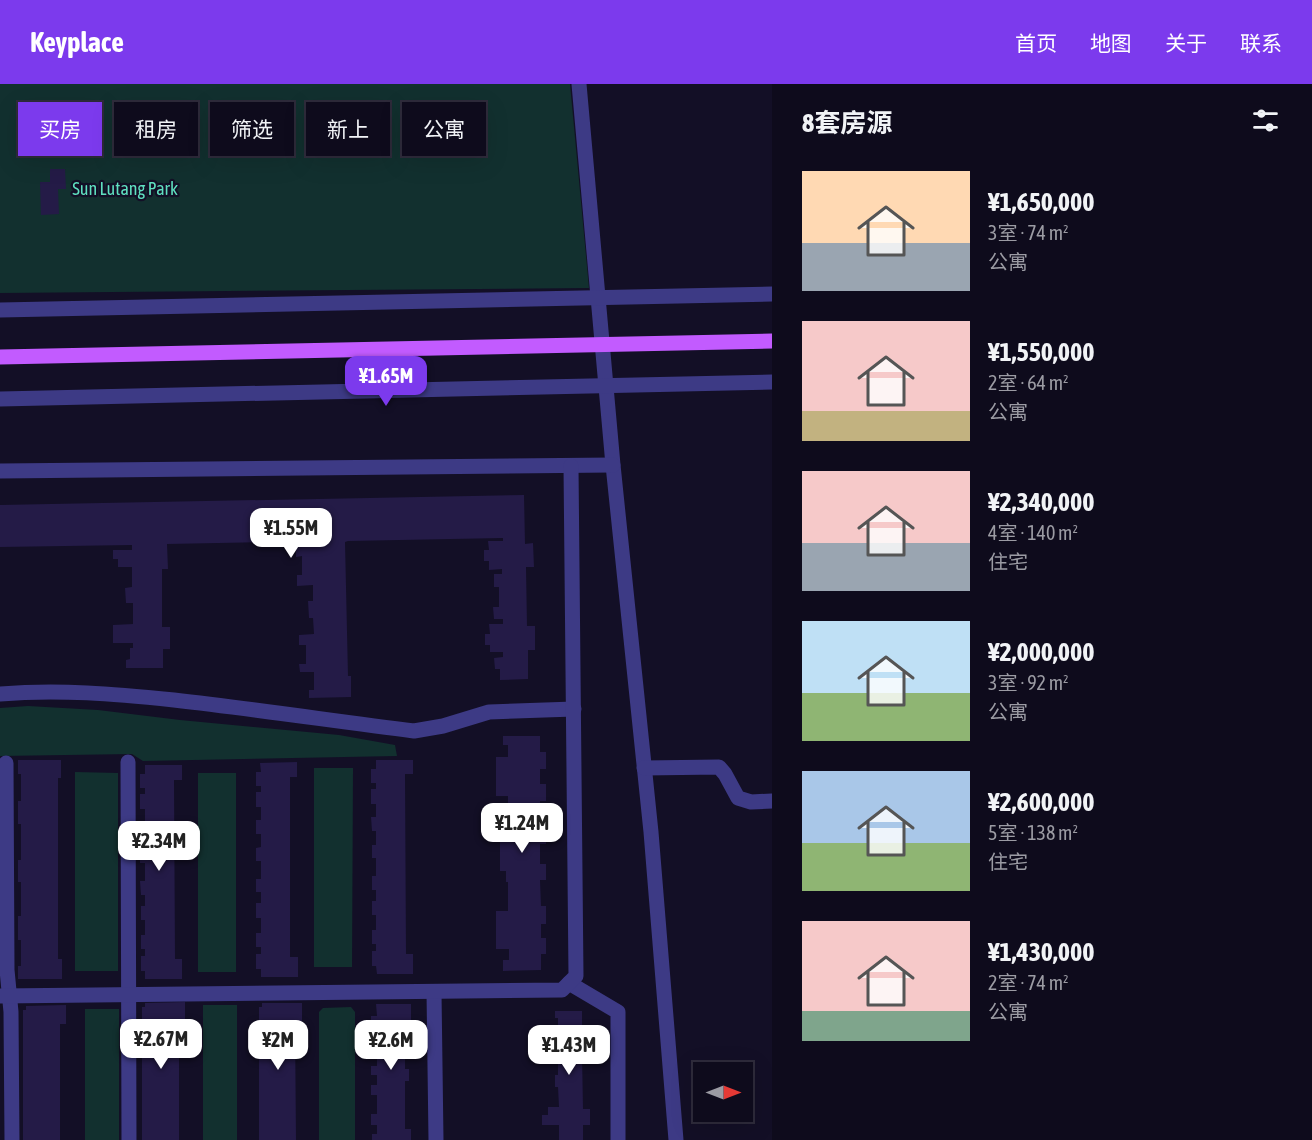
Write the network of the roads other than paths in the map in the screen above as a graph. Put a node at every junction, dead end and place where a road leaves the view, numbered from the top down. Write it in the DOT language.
graph roads {
  1 [pos="579,84"];
  2 [pos="772,294"];
  3 [pos="599,297"];
  4 [pos="0,310"];
  5 [pos="772,331"];
  6 [pos="603,340"];
  7 [pos="772,341"];
  8 [pos="0,347"];
  9 [pos="0,357"];
  10 [pos="772,382"];
  11 [pos="606,386"];
  12 [pos="0,399"];
  13 [pos="571,465"];
  14 [pos="613,465"];
  15 [pos="0,471"];
  16 [pos="0,694"];
  17 [pos="574,709"];
  18 [pos="128,762"];
  19 [pos="6,763"];
  20 [pos="644,768"];
  21 [pos="772,801"];
  22 [pos="568,983"];
  23 [pos="434,992"];
  24 [pos="128,994"];
  25 [pos="5,995"];
  26 [pos="12,1140"];
  27 [pos="129,1140"];
  28 [pos="436,1140"];
  29 [pos="618,1140"];
  30 [pos="676,1140"];
  1 -- 3 [label="street"];
  2 -- 3 [label="street"];
  3 -- 4 [label="street"];
  3 -- 6 [label="street"];
  5 -- 6 [label="main road"];
  6 -- 7 [label="main road"];
  6 -- 8 [label="main road"];
  6 -- 9 [label="main road"];
  6 -- 11 [label="street"];
  10 -- 11 [label="street"];
  11 -- 12 [label="street"];
  11 -- 14 [label="street"];
  13 -- 14 [label="street"];
  13 -- 15 [label="street"];
  13 -- 17 [label="street"];
  14 -- 20 [label="street"];
  16 -- 17 [label="street"];
  17 -- 22 [label="street"];
  18 -- 24 [label="street"];
  19 -- 25 [label="street"];
  20 -- 21 [label="street"];
  20 -- 30 [label="street"];
  22 -- 23 [label="street"];
  22 -- 29 [label="street"];
  23 -- 24 [label="street"];
  23 -- 28 [label="street"];
  24 -- 25 [label="street"];
  24 -- 27 [label="street"];
  25 -- 26 [label="street"];
}
